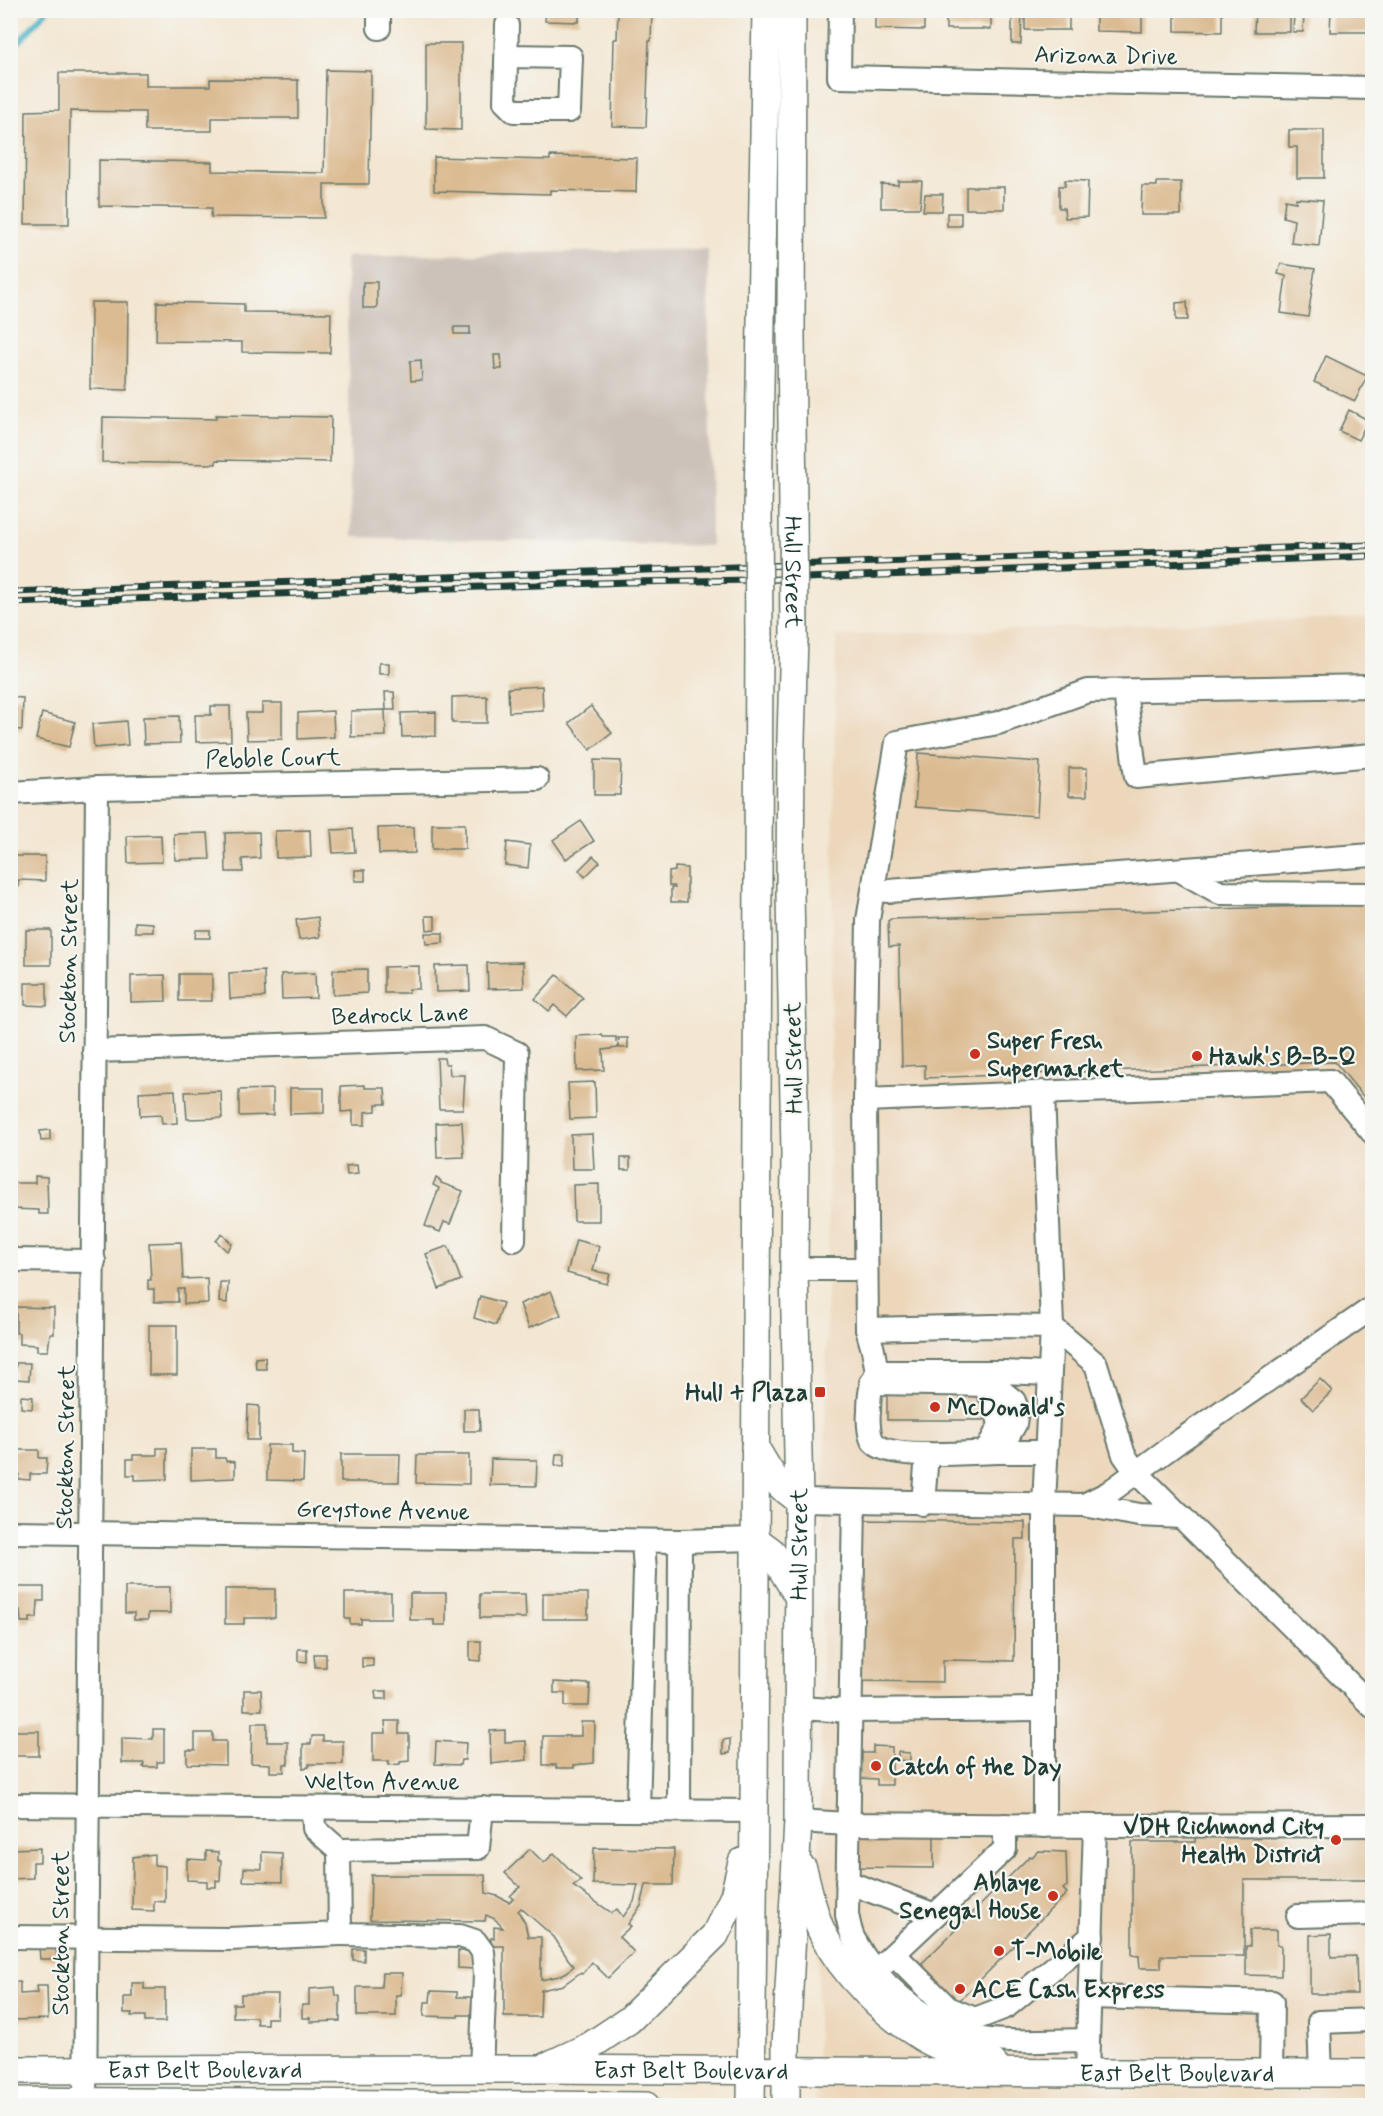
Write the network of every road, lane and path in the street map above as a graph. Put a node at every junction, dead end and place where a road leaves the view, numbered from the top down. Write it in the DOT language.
graph roads {
  1 [pos="766,10"];
  2 [pos="792,10"];
  3 [pos="840,10"];
  4 [pos="507,25"];
  5 [pos="508,56"];
  6 [pos="1372,88"];
  7 [pos="1372,686"];
  8 [pos="1125,692"];
  9 [pos="1372,755"];
  10 [pos="537,779"];
  11 [pos="97,788"];
  12 [pos="10,793"];
  13 [pos="1372,855"];
  14 [pos="1179,870"];
  15 [pos="873,890"];
  16 [pos="1372,894"];
  17 [pos="94,1051"];
  18 [pos="1043,1092"];
  19 [pos="865,1100"];
  20 [pos="1372,1132"];
  21 [pos="514,1240"];
  22 [pos="10,1260"];
  23 [pos="94,1261"];
  24 [pos="794,1269"];
  25 [pos="867,1269"];
  26 [pos="1372,1308"];
  27 [pos="1052,1327"];
  28 [pos="867,1329"];
  29 [pos="1049,1374"];
  30 [pos="874,1377"];
  31 [pos="754,1446"];
  32 [pos="992,1452"];
  33 [pos="1046,1452"];
  34 [pos="927,1454"];
  35 [pos="1136,1472"];
  36 [pos="799,1500"];
  37 [pos="854,1503"];
  38 [pos="923,1504"];
  39 [pos="1084,1505"];
  40 [pos="1044,1506"];
  41 [pos="1182,1517"];
  42 [pos="10,1532"];
  43 [pos="91,1533"];
  44 [pos="755,1539"];
  45 [pos="643,1541"];
  46 [pos="680,1541"];
  47 [pos="798,1597"];
  48 [pos="1372,1706"];
  49 [pos="798,1708"];
  50 [pos="1044,1709"];
  51 [pos="851,1711"];
  52 [pos="10,1805"];
  53 [pos="88,1806"];
  54 [pos="313,1808"];
  55 [pos="482,1809"];
  56 [pos="638,1809"];
  57 [pos="679,1809"];
  58 [pos="754,1811"];
  59 [pos="798,1821"];
  60 [pos="848,1824"];
  61 [pos="1005,1825"];
  62 [pos="1372,1825"];
  63 [pos="1044,1826"];
  64 [pos="1095,1826"];
  65 [pos="339,1850"];
  66 [pos="798,1850"];
  67 [pos="847,1882"];
  68 [pos="1372,1914"];
  69 [pos="935,1915"];
  70 [pos="1298,1916"];
  71 [pos="340,1934"];
  72 [pos="1092,1936"];
  73 [pos="10,1937"];
  74 [pos="88,1938"];
  75 [pos="894,1954"];
  76 [pos="868,1978"];
  77 [pos="1090,1997"];
  78 [pos="1372,2020"];
  79 [pos="1088,2040"];
  80 [pos="482,2069"];
  81 [pos="539,2069"];
  82 [pos="10,2070"];
  83 [pos="86,2070"];
  84 [pos="752,2071"];
  85 [pos="786,2071"];
  86 [pos="1032,2073"];
  87 [pos="1087,2073"];
  88 [pos="1372,2073"];
  89 [pos="1271,2074"];
  90 [pos="1321,2074"];
  91 [pos="10,2101"];
  92 [pos="85,2103"];
  93 [pos="427,2105"];
  94 [pos="646,2106"];
  95 [pos="751,2106"];
  96 [pos="786,2106"];
  1 -- 31 [label="main road, Hull Street, bridge"];
  2 -- 24 [label="main road, Hull Street, bridge"];
  3 -- 6 [label="street, Arizona Drive"];
  4 -- 5 [label="street"];
  7 -- 8 [label="street"];
  8 -- 9 [label="street"];
  8 -- 15 [label="street"];
  10 -- 11 [label="street, Pebble Court"];
  11 -- 12 [label="street, Pebble Court"];
  11 -- 17 [label="street, Stockton Street"];
  13 -- 14 [label="street"];
  14 -- 15 [label="street"];
  14 -- 16 [label="street"];
  15 -- 19 [label="street"];
  17 -- 21 [label="street, Bedrock Lane"];
  17 -- 23 [label="street, Stockton Street"];
  18 -- 19 [label="street"];
  18 -- 20 [label="street"];
  18 -- 27 [label="street"];
  19 -- 25 [label="street"];
  22 -- 23 [label="street"];
  23 -- 43 [label="street, Stockton Street"];
  24 -- 25 [label="street"];
  24 -- 36 [label="main road, Hull Street"];
  25 -- 28 [label="street"];
  26 -- 35 [label="street"];
  27 -- 28 [label="street"];
  27 -- 29 [label="street"];
  27 -- 35 [label="street"];
  28 -- 30 [label="street"];
  29 -- 30 [label="street"];
  29 -- 33 [label="street"];
  30 -- 32 [label="street"];
  30 -- 34 [label="street"];
  31 -- 36 [label="main road"];
  31 -- 44 [label="main road, Hull Street"];
  32 -- 33 [label="street"];
  32 -- 34 [label="street"];
  33 -- 40 [label="street"];
  34 -- 38 [label="street"];
  35 -- 39 [label="street"];
  35 -- 41 [label="street"];
  36 -- 37 [label="street"];
  36 -- 47 [label="main road, Hull Street"];
  37 -- 38 [label="street"];
  37 -- 51 [label="street"];
  38 -- 40 [label="street"];
  39 -- 40 [label="street"];
  39 -- 41 [label="street"];
  40 -- 50 [label="street"];
  41 -- 48 [label="street"];
  42 -- 43 [label="street, Greystone Avenue"];
  43 -- 45 [label="street, Greystone Avenue"];
  43 -- 53 [label="street, Stockton Street"];
  44 -- 46 [label="street, Greystone Avenue"];
  44 -- 47 [label="main road"];
  44 -- 58 [label="main road, Hull Street"];
  45 -- 46 [label="street, Greystone Avenue"];
  45 -- 56 [label="street"];
  46 -- 57 [label="street"];
  47 -- 49 [label="main road, Hull Street"];
  49 -- 51 [label="street"];
  49 -- 59 [label="main road, Hull Street"];
  50 -- 51 [label="street"];
  50 -- 63 [label="street"];
  51 -- 60 [label="street"];
  52 -- 53 [label="street, Welton Avenue"];
  53 -- 54 [label="street, Welton Avenue"];
  53 -- 74 [label="street, Stockton Street"];
  54 -- 55 [label="street, Welton Avenue"];
  54 -- 65 [label="street"];
  55 -- 56 [label="street, Welton Avenue"];
  55 -- 65 [label="street"];
  56 -- 57 [label="street, Welton Avenue"];
  57 -- 58 [label="street, Welton Avenue"];
  58 -- 81 [label="main road"];
  58 -- 84 [label="main road, Hull Street"];
  59 -- 60 [label="street"];
  59 -- 66 [label="main road, Hull Street"];
  60 -- 61 [label="street"];
  60 -- 67 [label="street"];
  61 -- 63 [label="street"];
  61 -- 69 [label="street"];
  62 -- 64 [label="street"];
  63 -- 64 [label="street"];
  64 -- 72 [label="street"];
  65 -- 71 [label="street"];
  66 -- 76 [label="main road"];
  66 -- 85 [label="main road, Hull Street"];
  67 -- 69 [label="street"];
  67 -- 76 [label="street"];
  68 -- 70 [label="street"];
  69 -- 75 [label="street"];
  71 -- 74 [label="street"];
  71 -- 80 [label="street"];
  72 -- 75 [label="street"];
  72 -- 77 [label="street"];
  73 -- 74 [label="street"];
  74 -- 83 [label="street, Stockton Street"];
  75 -- 76 [label="street"];
  76 -- 79 [label="street"];
  76 -- 86 [label="main road"];
  77 -- 79 [label="street"];
  77 -- 89 [label="street"];
  78 -- 90 [label="street"];
  79 -- 87 [label="street"];
  80 -- 81 [label="main road, East Belt Boulevard"];
  80 -- 83 [label="main road, East Belt Boulevard"];
  81 -- 84 [label="main road, East Belt Boulevard"];
  82 -- 83 [label="main road, East Belt Boulevard"];
  83 -- 92 [label="street, Stockton Street"];
  84 -- 85 [label="main road, East Belt Boulevard"];
  84 -- 95 [label="main road, Hull Street"];
  85 -- 86 [label="main road, East Belt Boulevard"];
  85 -- 96 [label="main road, Hull Street"];
  86 -- 87 [label="main road, East Belt Boulevard"];
  87 -- 89 [label="main road, East Belt Boulevard"];
  88 -- 90 [label="main road, East Belt Boulevard"];
  89 -- 90 [label="main road, East Belt Boulevard"];
  91 -- 92 [label="main road, East Belt Boulevard"];
  92 -- 93 [label="main road, East Belt Boulevard"];
  93 -- 94 [label="main road, East Belt Boulevard"];
}
